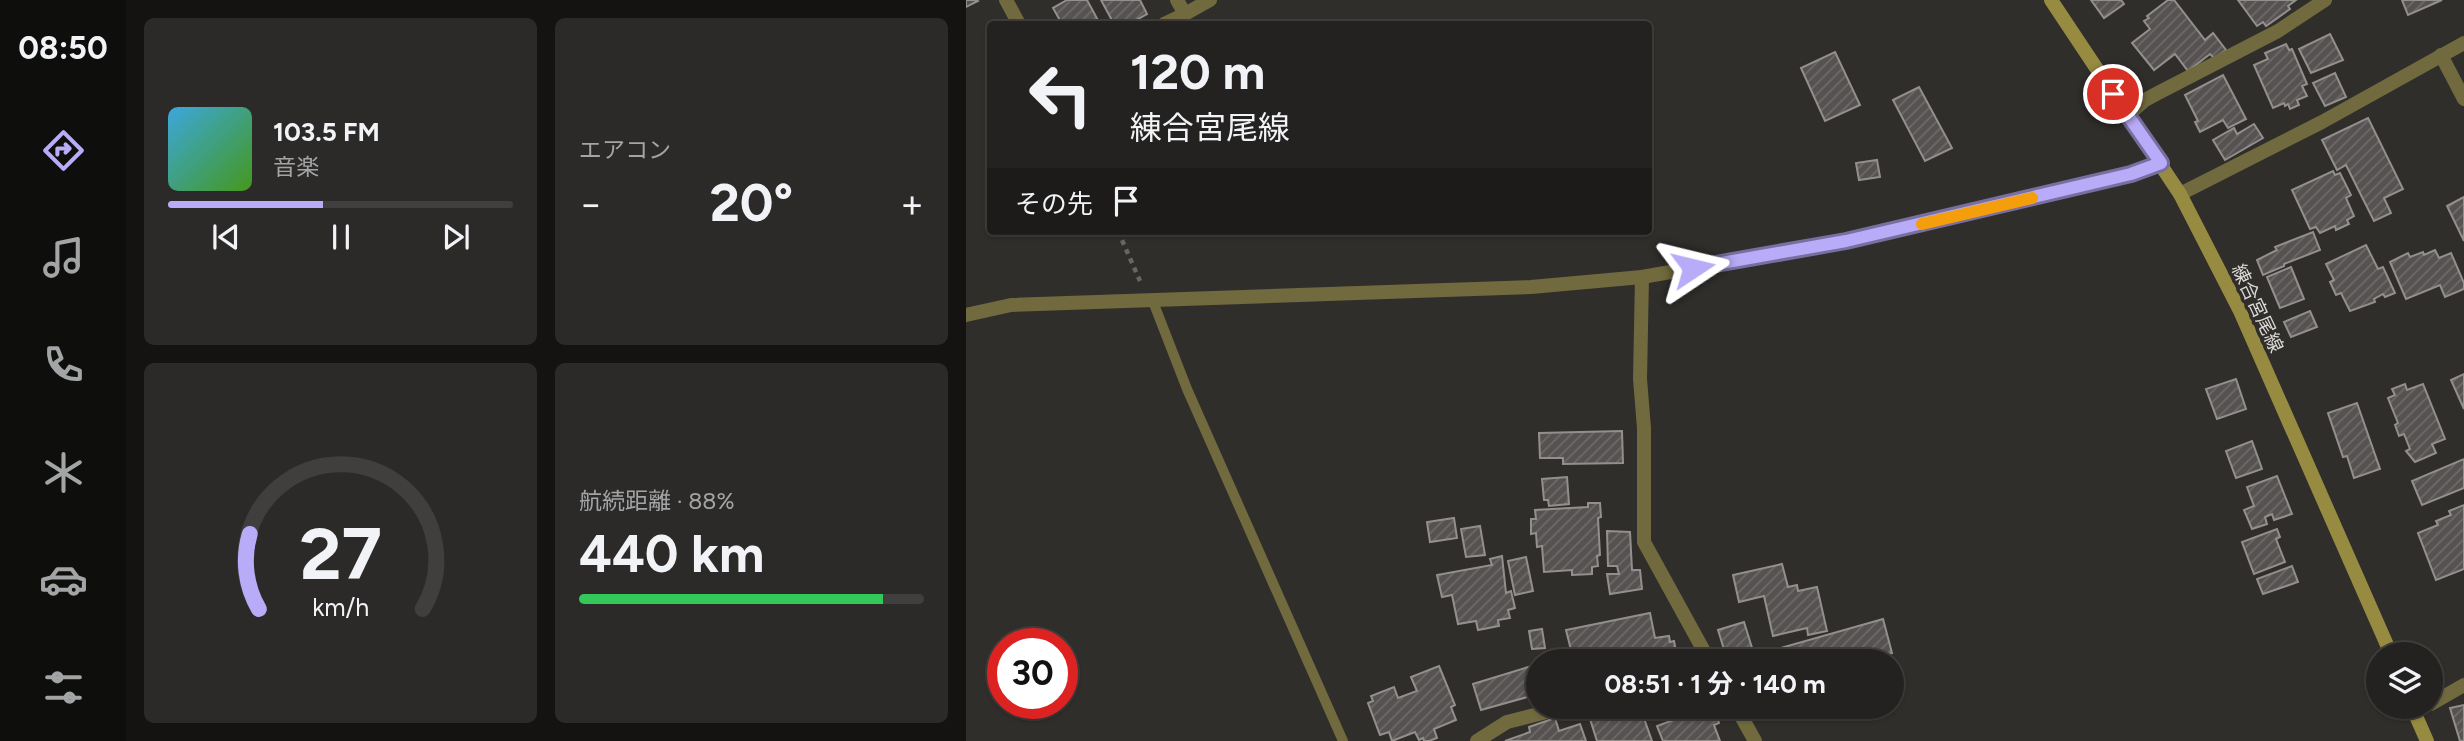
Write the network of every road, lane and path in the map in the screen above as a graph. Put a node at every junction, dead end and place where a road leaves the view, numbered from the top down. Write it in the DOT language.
graph roads {
  1 [pos="1006,0"];
  2 [pos="1177,0"];
  3 [pos="1210,0"];
  4 [pos="2053,0"];
  5 [pos="2325,0"];
  6 [pos="1185,14"];
  7 [pos="1017,21"];
  8 [pos="1170,21"];
  9 [pos="2464,43"];
  10 [pos="2441,55"];
  11 [pos="2464,99"];
  12 [pos="2128,115"];
  13 [pos="2161,163"];
  14 [pos="2180,194"];
  15 [pos="1120,235"];
  16 [pos="1642,277"];
  17 [pos="1152,299"];
  18 [pos="966,315"];
  19 [pos="2386,642"];
  20 [pos="1703,649"];
  21 [pos="2464,685"];
  22 [pos="2443,697"];
  23 [pos="1526,717"];
  24 [pos="1742,719"];
  25 [pos="2420,719"];
  26 [pos="1343,741"];
  27 [pos="1477,741"];
  28 [pos="1755,741"];
  29 [pos="2427,741"];
  1 -- 7 [label="street"];
  2 -- 6 [label="street"];
  3 -- 6 [label="street"];
  4 -- 12 [label="main road, 練合宮尾線"];
  5 -- 12 [label="street"];
  6 -- 8 [label="street"];
  9 -- 10 [label="street"];
  10 -- 11 [label="street"];
  10 -- 14 [label="street"];
  12 -- 13 [label="main road, 練合宮尾線"];
  13 -- 14 [label="main road, 練合宮尾線"];
  13 -- 16 [label="street"];
  14 -- 19 [label="main road, 練合宮尾線"];
  15 -- 17 [label="path"];
  16 -- 17 [label="street"];
  16 -- 20 [label="street"];
  17 -- 18 [label="street"];
  17 -- 26 [label="lane"];
  21 -- 22 [label="street"];
  23 -- 27 [label="street"];
  24 -- 28 [label="street"];
  25 -- 29 [label="main road"];
}
